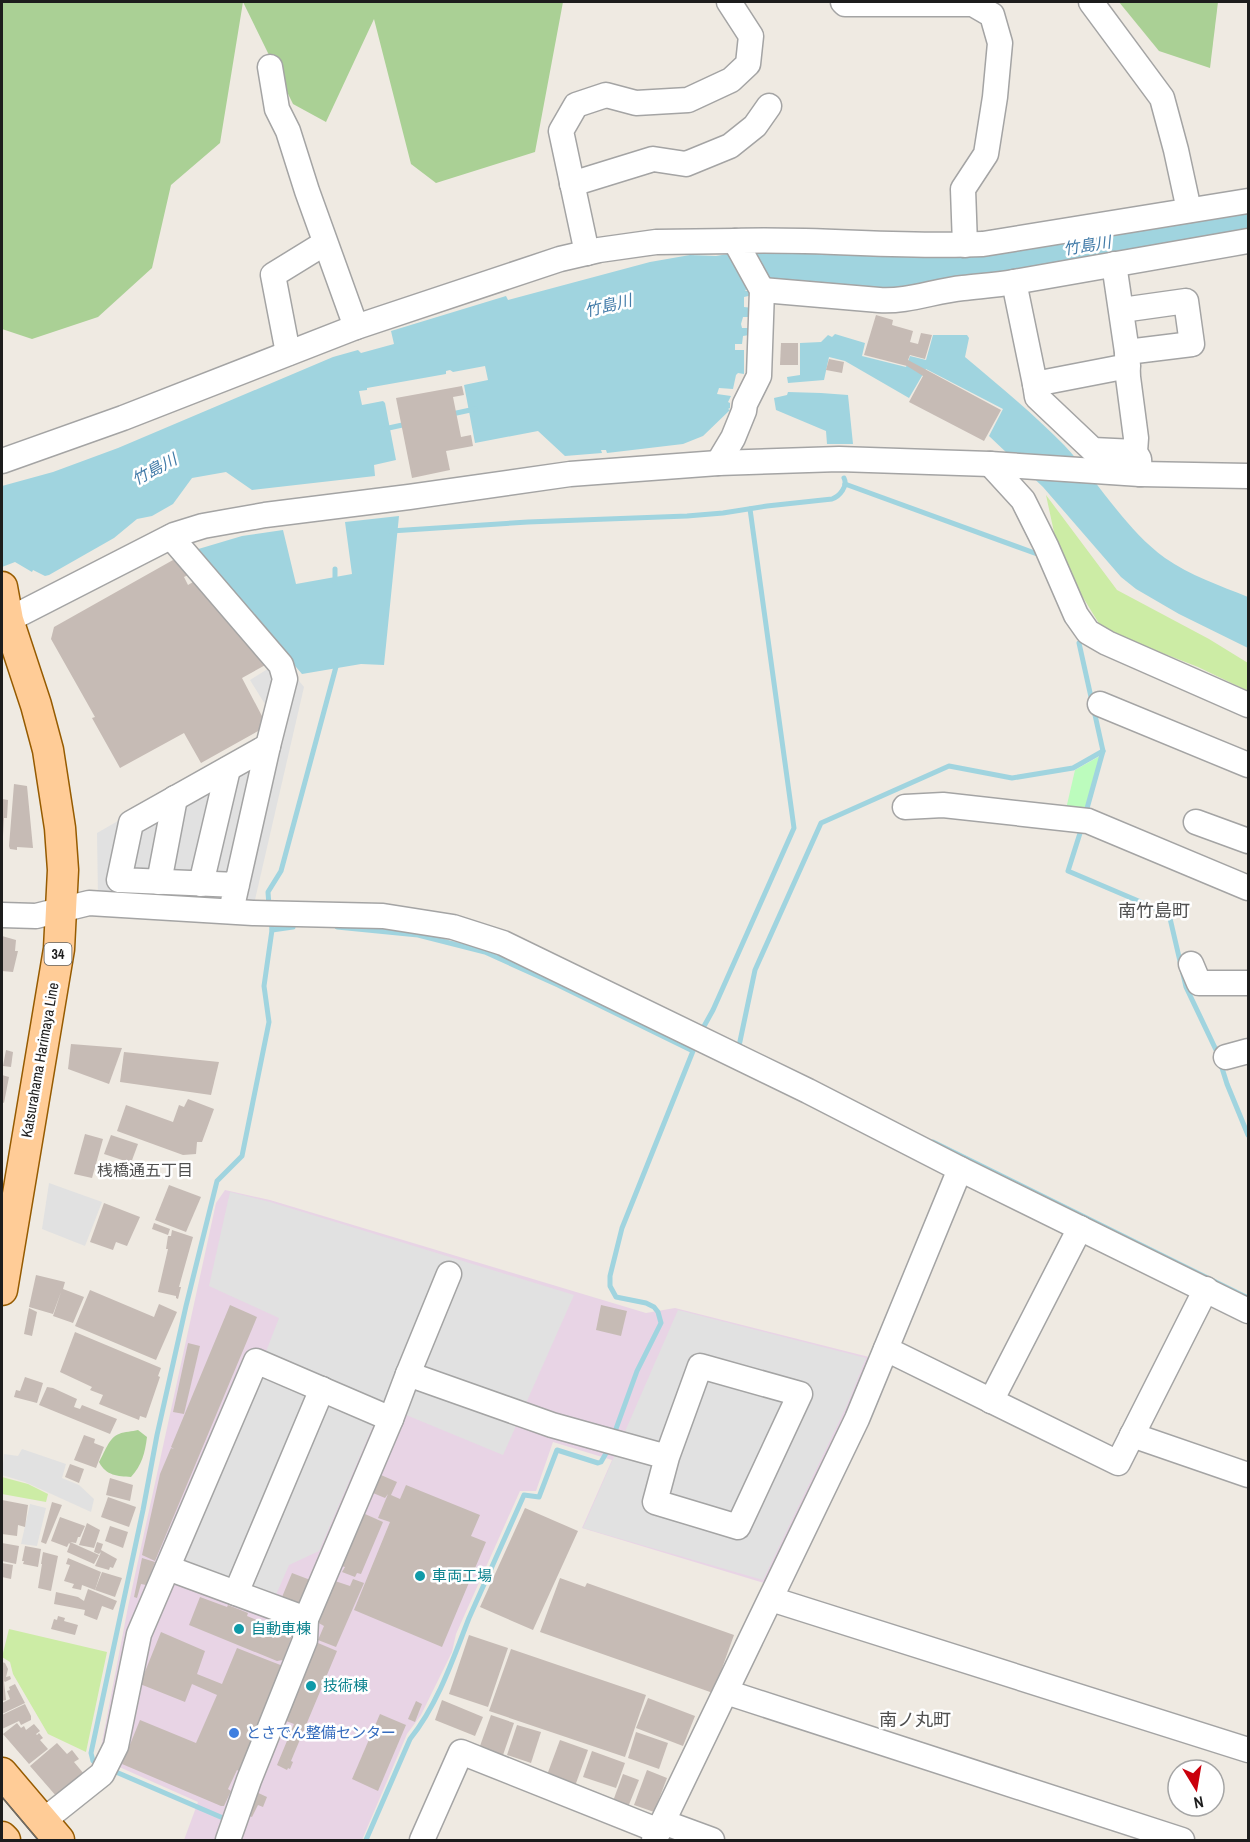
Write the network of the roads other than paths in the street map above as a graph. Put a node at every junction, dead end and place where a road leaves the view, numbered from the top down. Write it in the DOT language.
graph roads {
  1 [pos="729,2"];
  2 [pos="843,2"];
  3 [pos="1091,2"];
  4 [pos="270,67"];
  5 [pos="770,106"];
  6 [pos="572,184"];
  7 [pos="1248,201"];
  8 [pos="1189,210"];
  9 [pos="1248,242"];
  10 [pos="325,243"];
  11 [pos="736,244"];
  12 [pos="965,245"];
  13 [pos="588,253"];
  14 [pos="1114,264"];
  15 [pos="1014,282"];
  16 [pos="761,287"];
  17 [pos="1122,310"];
  18 [pos="356,327"];
  19 [pos="288,353"];
  20 [pos="1127,359"];
  21 [pos="1035,384"];
  22 [pos="2,461"];
  23 [pos="718,463"];
  24 [pos="1138,463"];
  25 [pos="995,464"];
  26 [pos="1248,476"];
  27 [pos="171,537"];
  28 [pos="2,587"];
  29 [pos="5,616"];
  30 [pos="1100,704"];
  31 [pos="1248,705"];
  32 [pos="268,746"];
  33 [pos="1248,765"];
  34 [pos="228,769"];
  35 [pos="175,798"];
  36 [pos="905,807"];
  37 [pos="1196,822"];
  38 [pos="1248,841"];
  39 [pos="159,882"];
  40 [pos="201,884"];
  41 [pos="237,885"];
  42 [pos="1248,888"];
  43 [pos="62,910"];
  44 [pos="242,912"];
  45 [pos="2,915"];
  46 [pos="1191,964"];
  47 [pos="1248,983"];
  48 [pos="960,1169"];
  49 [pos="1080,1228"];
  50 [pos="449,1274"];
  51 [pos="1206,1289"];
  52 [pos="2,1290"];
  53 [pos="1248,1311"];
  54 [pos="886,1349"];
  55 [pos="408,1374"];
  56 [pos="322,1389"];
  57 [pos="991,1401"];
  58 [pos="391,1419"];
  59 [pos="1132,1435"];
  60 [pos="667,1457"];
  61 [pos="1248,1475"];
  62 [pos="168,1568"];
  63 [pos="236,1593"];
  64 [pos="771,1599"];
  65 [pos="306,1619"];
  66 [pos="726,1692"];
  67 [pos="1248,1750"];
  68 [pos="2,1773"];
  69 [pos="51,1831"];
  70 [pos="658,1831"];
  71 [pos="2,1837"];
  72 [pos="5,1840"];
  73 [pos="228,1840"];
  74 [pos="422,1840"];
  75 [pos="712,1840"];
  76 [pos="1182,1840"];
  1 -- 6 [label="street"];
  2 -- 12 [label="street"];
  3 -- 8 [label="street"];
  4 -- 10 [label="street"];
  5 -- 6 [label="street"];
  6 -- 13 [label="street"];
  7 -- 8 [label="street"];
  8 -- 12 [label="street"];
  9 -- 14 [label="street"];
  10 -- 18 [label="street"];
  10 -- 19 [label="street"];
  11 -- 12 [label="street"];
  11 -- 13 [label="street"];
  11 -- 16 [label="street"];
  13 -- 18 [label="street"];
  14 -- 15 [label="street"];
  14 -- 17 [label="street"];
  15 -- 16 [label="street"];
  15 -- 21 [label="street"];
  16 -- 23 [label="street"];
  17 -- 20 [label="street"];
  17 -- 20 [label="street"];
  18 -- 19 [label="street"];
  19 -- 22 [label="street"];
  20 -- 21 [label="street"];
  20 -- 24 [label="street"];
  21 -- 24 [label="street"];
  23 -- 25 [label="street"];
  23 -- 27 [label="street"];
  24 -- 25 [label="street"];
  24 -- 26 [label="street"];
  25 -- 31 [label="street"];
  27 -- 29 [label="street"];
  27 -- 32 [label="street"];
  28 -- 29 [label="main road, Katsurahama Harimaya Line / 34"];
  29 -- 43 [label="main road, Katsurahama Harimaya Line / 34"];
  30 -- 33 [label="street"];
  32 -- 34 [label="street"];
  32 -- 41 [label="street"];
  34 -- 35 [label="street"];
  34 -- 40 [label="street"];
  35 -- 39 [label="street"];
  35 -- 39 [label="street"];
  36 -- 42 [label="street"];
  37 -- 38 [label="street"];
  39 -- 40 [label="street"];
  40 -- 41 [label="street"];
  41 -- 44 [label="street"];
  43 -- 44 [label="street"];
  43 -- 45 [label="street"];
  43 -- 52 [label="main road, Katsurahama Harimaya Line / 34"];
  44 -- 48 [label="street"];
  46 -- 47 [label="street"];
  48 -- 49 [label="street"];
  48 -- 54 [label="street"];
  49 -- 51 [label="street"];
  49 -- 57 [label="street"];
  50 -- 55 [label="street"];
  51 -- 53 [label="street"];
  51 -- 59 [label="street"];
  54 -- 57 [label="street"];
  54 -- 64 [label="street"];
  55 -- 58 [label="street"];
  55 -- 60 [label="street"];
  56 -- 58 [label="street"];
  56 -- 62 [label="street"];
  56 -- 63 [label="street"];
  57 -- 59 [label="street"];
  58 -- 65 [label="street"];
  59 -- 61 [label="street"];
  60 -- 60 [label="street"];
  62 -- 63 [label="street"];
  62 -- 69 [label="street"];
  63 -- 65 [label="street"];
  64 -- 66 [label="street"];
  64 -- 67 [label="street"];
  65 -- 73 [label="street"];
  66 -- 70 [label="street"];
  66 -- 76 [label="street"];
  68 -- 69 [label="main road"];
  70 -- 74 [label="street"];
  70 -- 75 [label="street"];
  71 -- 72 [label="main road"];
}
